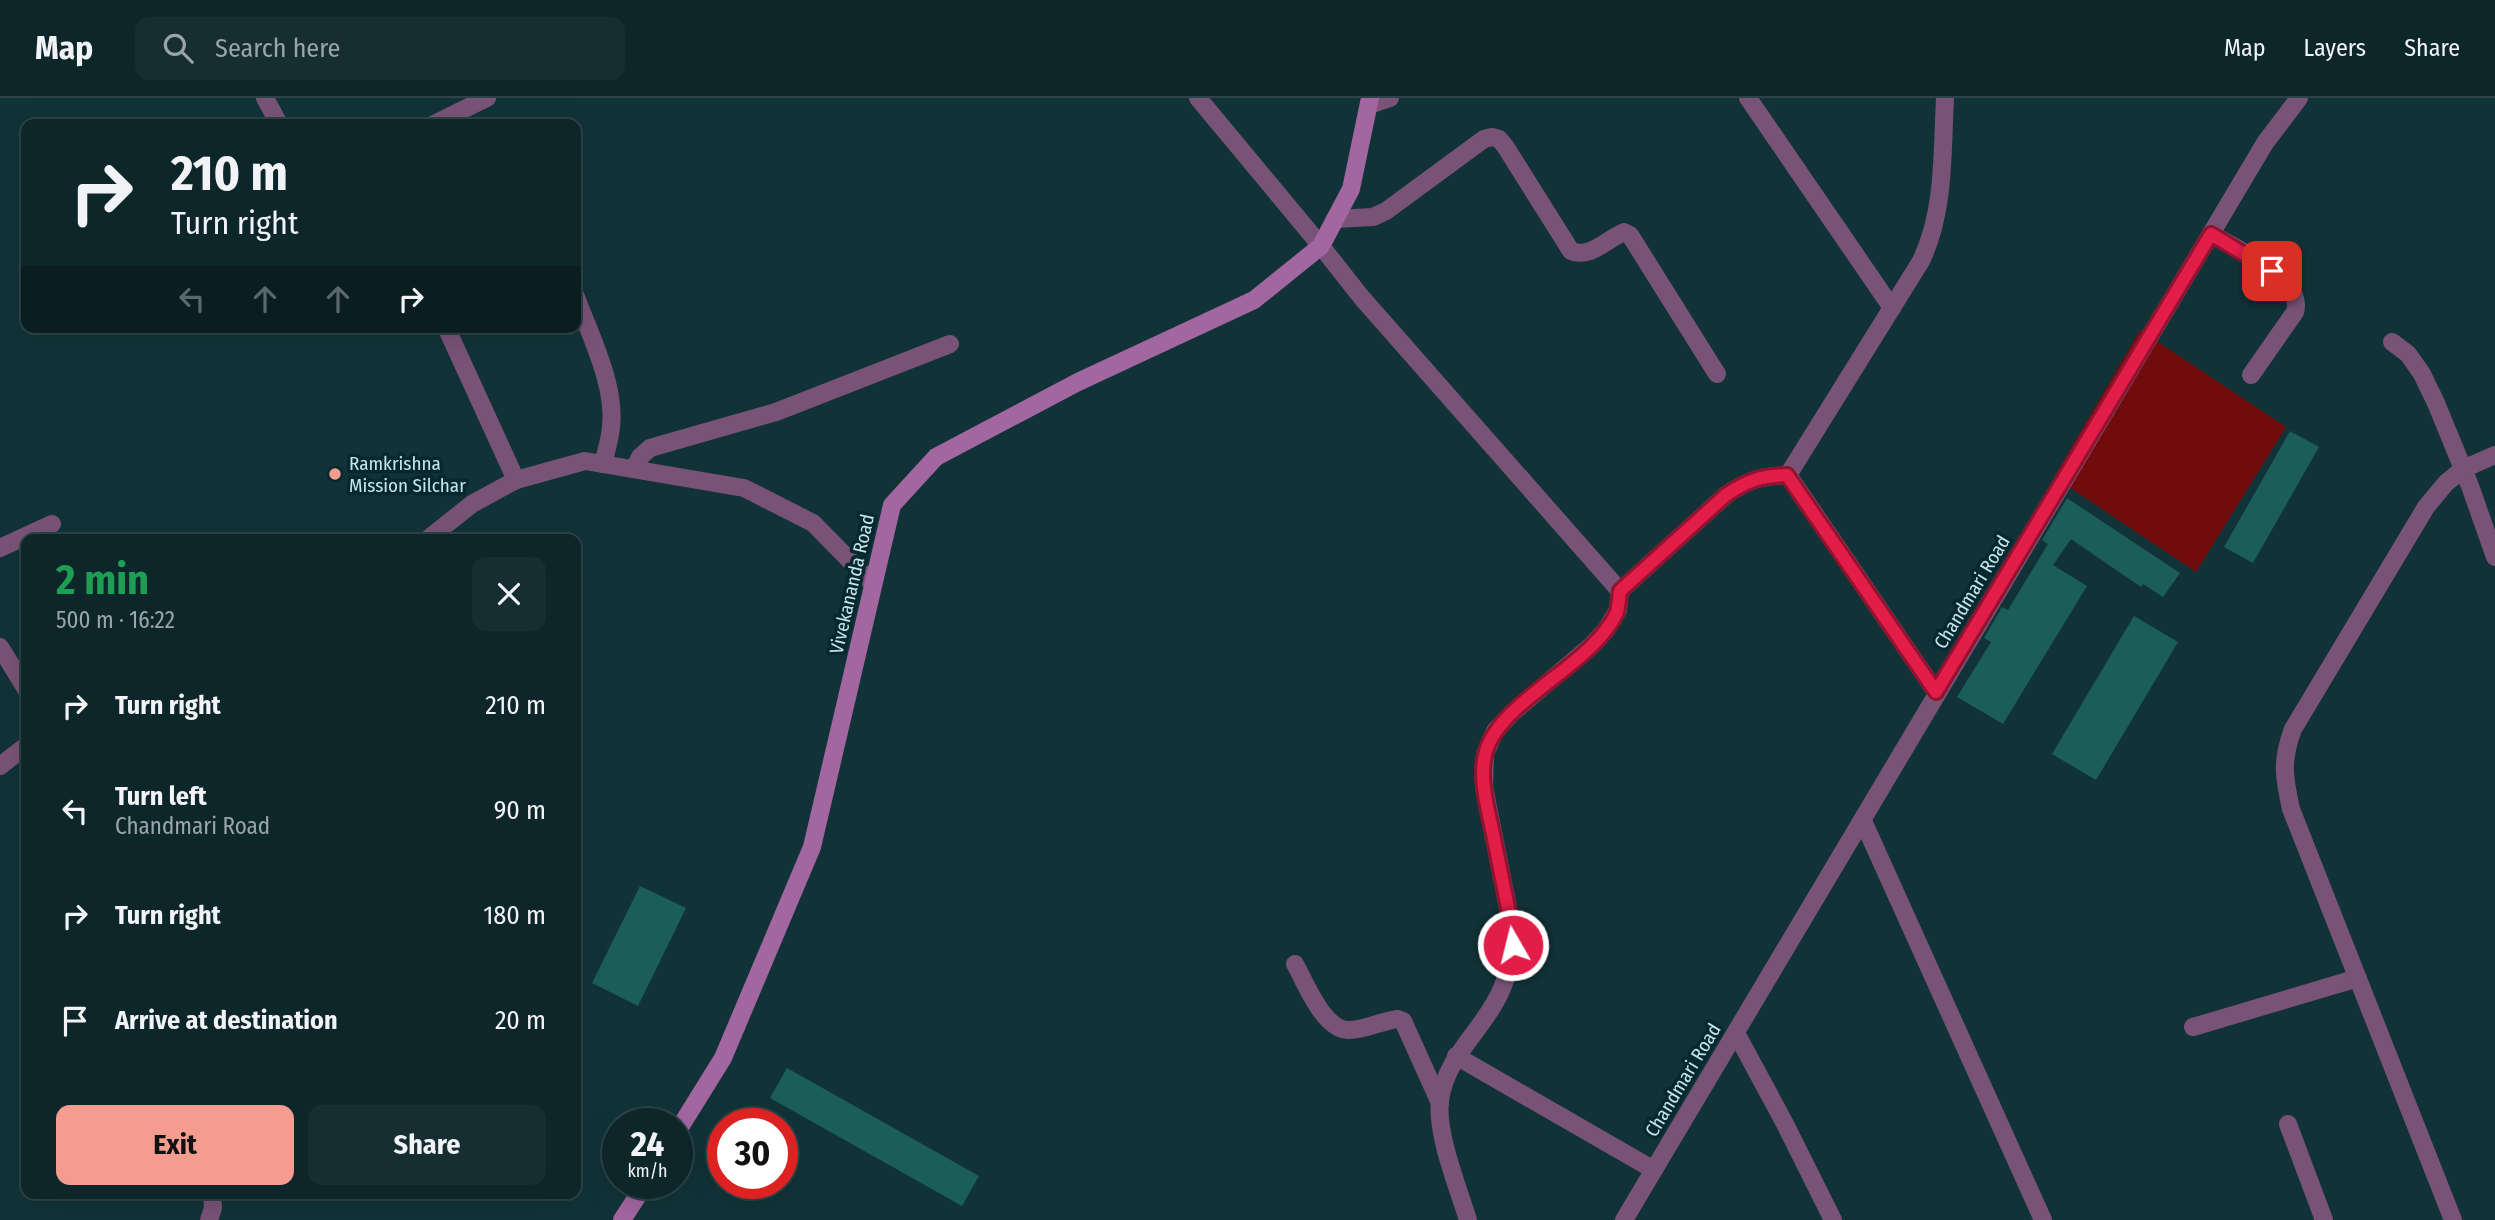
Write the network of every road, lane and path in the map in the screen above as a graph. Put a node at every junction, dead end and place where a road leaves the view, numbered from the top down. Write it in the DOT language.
graph roads {
  1 [pos="265,98"];
  2 [pos="487,98"];
  3 [pos="1198,98"];
  4 [pos="1390,98"];
  5 [pos="1748,98"];
  6 [pos="1945,98"];
  7 [pos="2299,98"];
  8 [pos="1370,101"];
  9 [pos="276,119"];
  10 [pos="444,119"];
  11 [pos="1335,219"];
  12 [pos="2211,234"];
  13 [pos="1321,246"];
  14 [pos="1892,308"];
  15 [pos="581,310"];
  16 [pos="449,333"];
  17 [pos="2392,342"];
  18 [pos="950,344"];
  19 [pos="1717,374"];
  20 [pos="2251,375"];
  21 [pos="2495,455"];
  22 [pos="603,464"];
  23 [pos="2463,468"];
  24 [pos="634,470"];
  25 [pos="1787,475"];
  26 [pos="516,480"];
  27 [pos="52,524"];
  28 [pos="30,534"];
  29 [pos="434,534"];
  30 [pos="21,538"];
  31 [pos="0,548"];
  32 [pos="2495,557"];
  33 [pos="873,583"];
  34 [pos="1620,591"];
  35 [pos="0,646"];
  36 [pos="21,681"];
  37 [pos="1936,692"];
  38 [pos="21,750"];
  39 [pos="0,766"];
  40 [pos="1863,821"];
  41 [pos="1295,964"];
  42 [pos="2358,978"];
  43 [pos="2193,1027"];
  44 [pos="1736,1034"];
  45 [pos="1457,1056"];
  46 [pos="1440,1103"];
  47 [pos="692,1108"];
  48 [pos="2288,1124"];
  49 [pos="1654,1170"];
  50 [pos="212,1199"];
  51 [pos="636,1199"];
  52 [pos="209,1220"];
  53 [pos="622,1220"];
  54 [pos="1468,1220"];
  55 [pos="1624,1220"];
  56 [pos="1833,1220"];
  57 [pos="2043,1220"];
  58 [pos="2324,1220"];
  59 [pos="2453,1220"];
  1 -- 9 [label="street"];
  2 -- 10 [label="street"];
  3 -- 13 [label="street"];
  4 -- 8 [label="street"];
  5 -- 14 [label="street"];
  6 -- 14 [label="street"];
  7 -- 12 [label="street, Chandmari Road"];
  8 -- 11 [label="main road, Vivekananda Road"];
  11 -- 13 [label="main road, Vivekananda Road"];
  11 -- 19 [label="street"];
  12 -- 20 [label="street"];
  12 -- 37 [label="street, Chandmari Road"];
  13 -- 33 [label="main road, Vivekananda Road"];
  13 -- 34 [label="street"];
  14 -- 25 [label="street"];
  15 -- 22 [label="street"];
  16 -- 26 [label="street"];
  17 -- 23 [label="street"];
  18 -- 24 [label="street"];
  21 -- 23 [label="street"];
  22 -- 24 [label="street"];
  22 -- 26 [label="street"];
  23 -- 32 [label="street"];
  23 -- 42 [label="street"];
  24 -- 33 [label="street"];
  25 -- 34 [label="street"];
  25 -- 37 [label="street"];
  26 -- 29 [label="street"];
  27 -- 28 [label="street"];
  30 -- 31 [label="street"];
  33 -- 47 [label="main road, Vivekananda Road"];
  34 -- 45 [label="street"];
  35 -- 36 [label="street"];
  37 -- 40 [label="street, Chandmari Road"];
  38 -- 39 [label="street"];
  40 -- 44 [label="street, Chandmari Road"];
  40 -- 57 [label="street"];
  41 -- 46 [label="street"];
  42 -- 43 [label="street"];
  42 -- 59 [label="street"];
  44 -- 49 [label="street, Chandmari Road"];
  44 -- 56 [label="street"];
  45 -- 46 [label="street"];
  45 -- 49 [label="street"];
  46 -- 54 [label="street"];
  48 -- 58 [label="street"];
  49 -- 55 [label="street, Chandmari Road"];
  50 -- 52 [label="street"];
  51 -- 53 [label="main road"];
}
